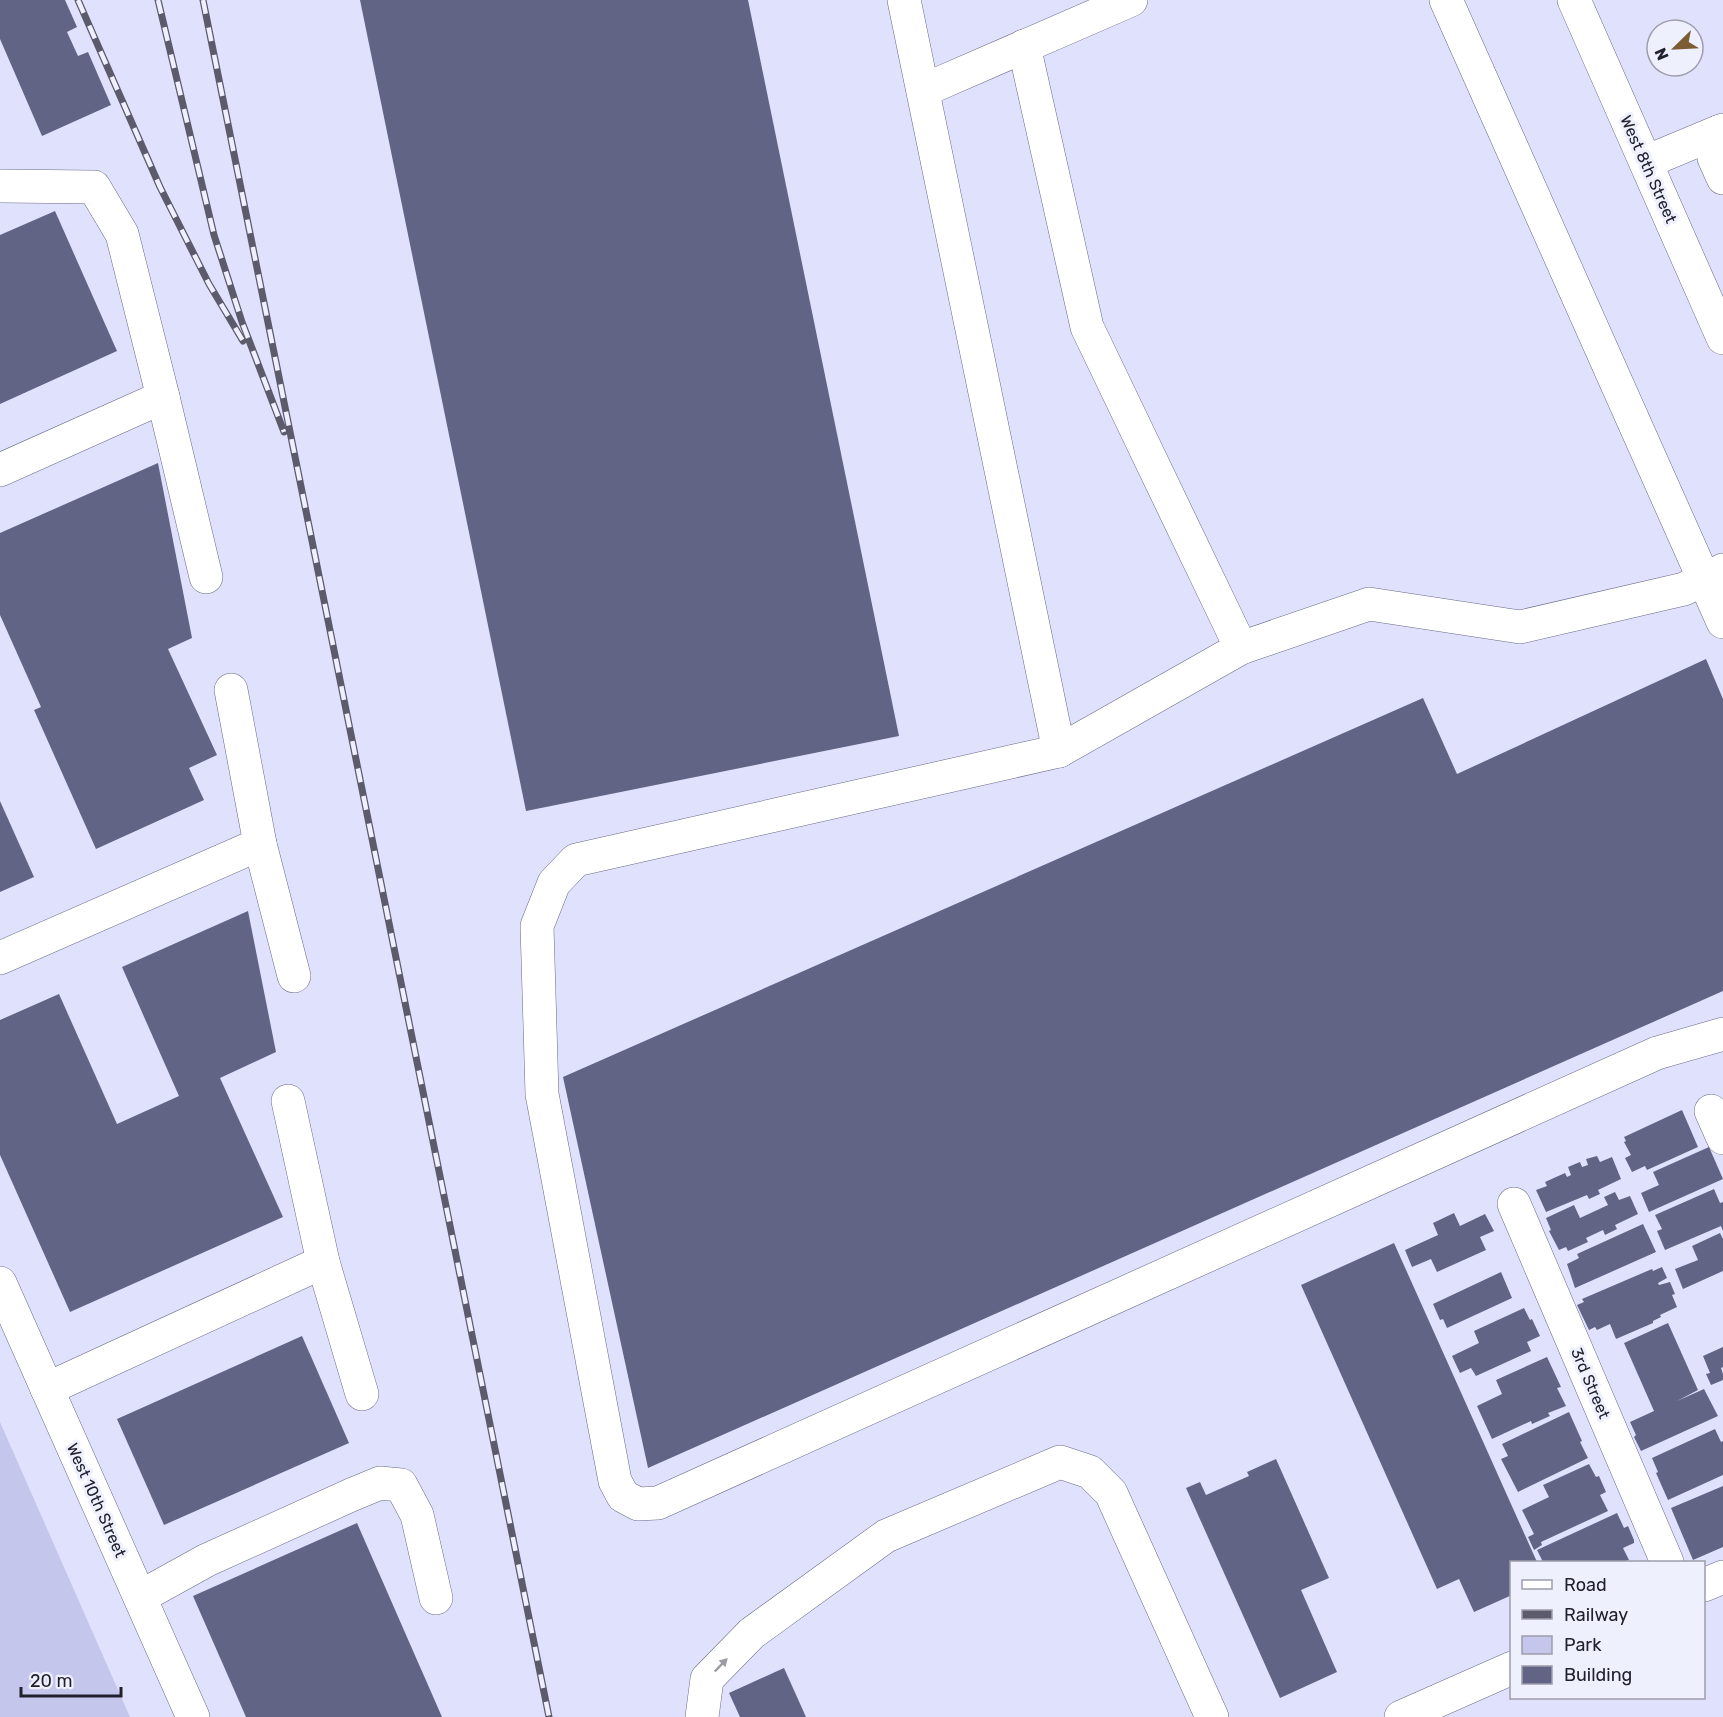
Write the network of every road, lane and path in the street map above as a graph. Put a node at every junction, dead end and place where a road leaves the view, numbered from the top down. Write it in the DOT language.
graph roads {
  1 [pos="904,0"];
  2 [pos="1131,0"];
  3 [pos="1446,0"];
  4 [pos="1574,0"];
  5 [pos="1024,46"];
  6 [pos="924,90"];
  7 [pos="1721,131"];
  8 [pos="1646,162"];
  9 [pos="1723,178"];
  10 [pos="0,186"];
  11 [pos="1723,338"];
  12 [pos="163,397"];
  13 [pos="0,470"];
  14 [pos="1713,575"];
  15 [pos="206,577"];
  16 [pos="1723,622"];
  17 [pos="1241,648"];
  18 [pos="231,690"];
  19 [pos="1059,751"];
  20 [pos="260,844"];
  21 [pos="0,958"];
  22 [pos="294,976"];
  23 [pos="1723,1034"];
  24 [pos="288,1101"];
  25 [pos="1514,1204"];
  26 [pos="323,1262"];
  27 [pos="0,1282"];
  28 [pos="47,1389"];
  29 [pos="362,1394"];
  30 [pos="1666,1561"];
  31 [pos="1723,1577"];
  32 [pos="1705,1585"];
  33 [pos="140,1597"];
  34 [pos="436,1598"];
  35 [pos="1510,1669"];
  36 [pos="193,1717"];
  37 [pos="702,1717"];
  38 [pos="1212,1717"];
  39 [pos="1401,1717"];
  1 -- 6 [label="street"];
  2 -- 5 [label="street"];
  3 -- 14 [label="street"];
  4 -- 8 [label="street, West 8th Street"];
  5 -- 6 [label="street"];
  5 -- 17 [label="street"];
  6 -- 19 [label="street"];
  7 -- 8 [label="street"];
  7 -- 9 [label="street"];
  8 -- 11 [label="street, West 8th Street"];
  10 -- 12 [label="street"];
  12 -- 13 [label="street"];
  12 -- 15 [label="street"];
  14 -- 16 [label="street"];
  14 -- 17 [label="street"];
  17 -- 19 [label="street"];
  18 -- 20 [label="street"];
  19 -- 23 [label="street"];
  20 -- 21 [label="street"];
  20 -- 22 [label="street"];
  24 -- 26 [label="street"];
  25 -- 30 [label="street, 3rd Street"];
  26 -- 28 [label="street"];
  26 -- 29 [label="street"];
  27 -- 28 [label="street, West 10th Street"];
  28 -- 33 [label="street, West 10th Street"];
  31 -- 32 [label="street"];
  33 -- 34 [label="street"];
  33 -- 36 [label="street, West 10th Street"];
  35 -- 39 [label="street"];
  37 -- 38 [label="street, one-way"];
}
